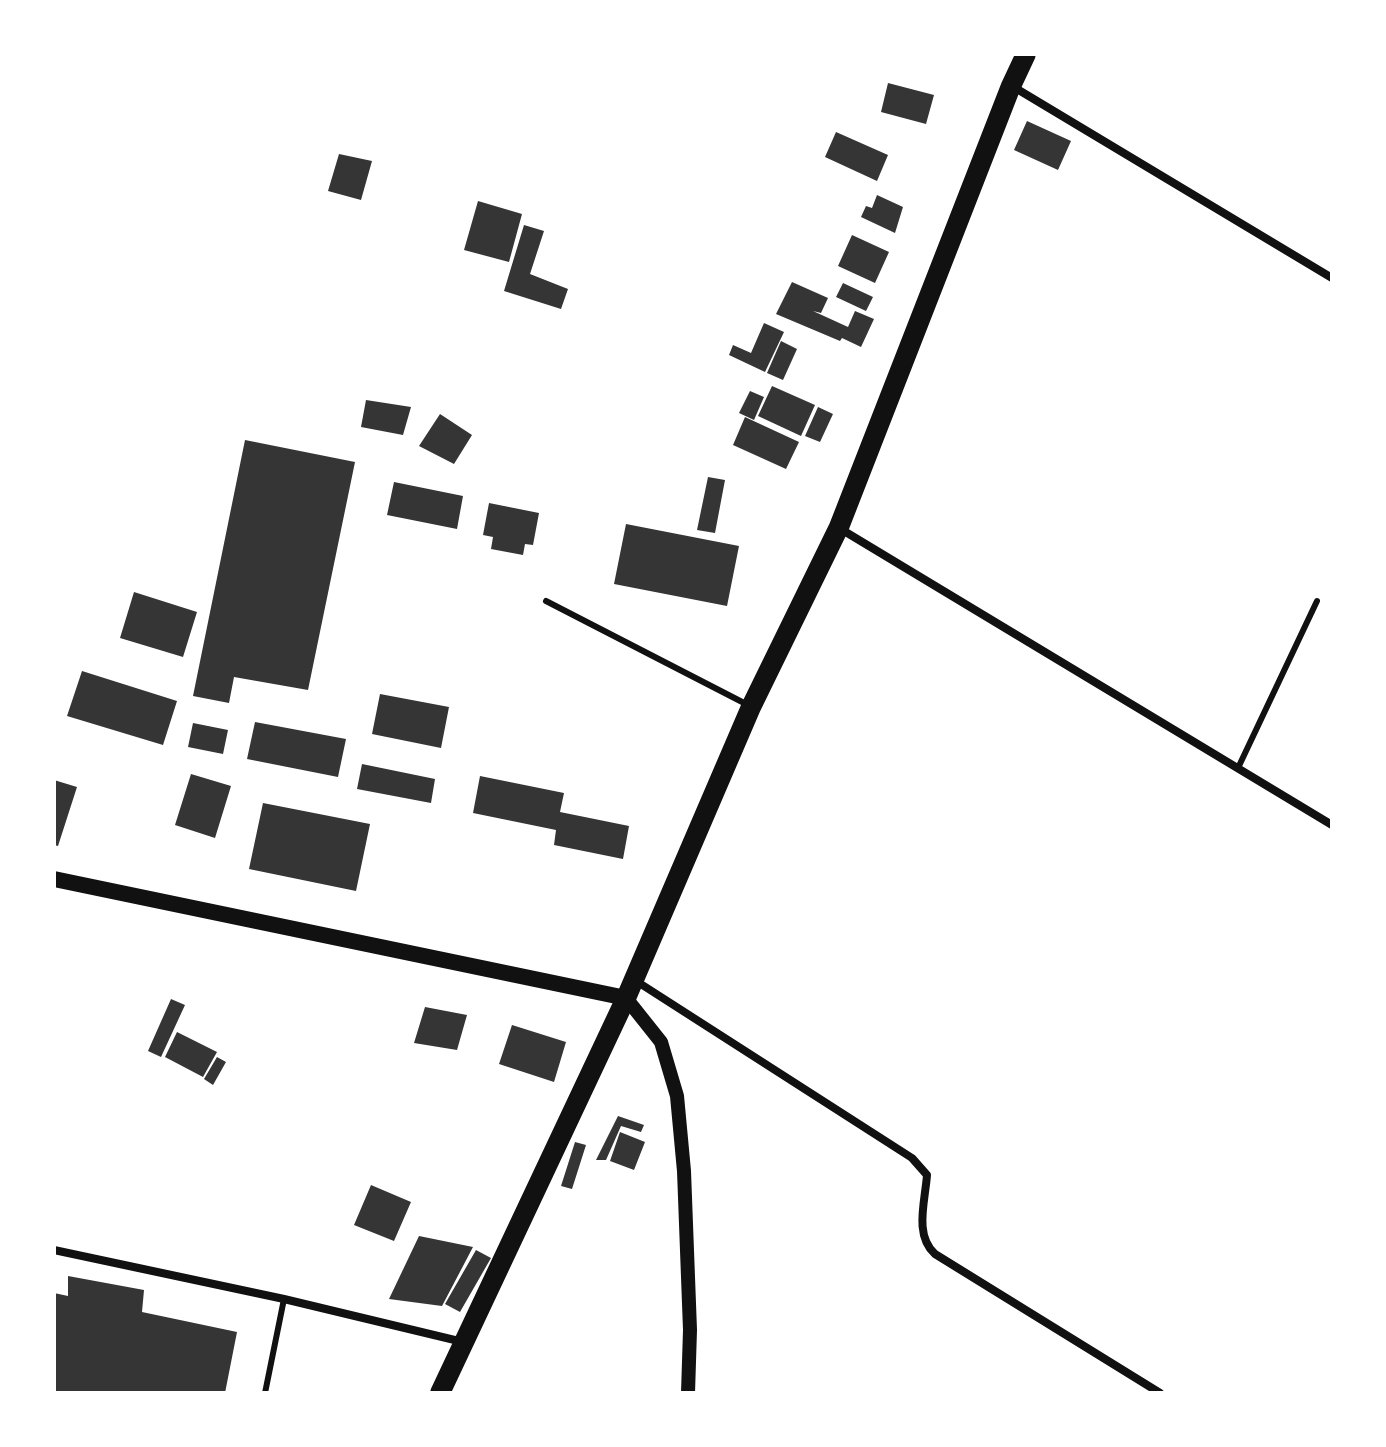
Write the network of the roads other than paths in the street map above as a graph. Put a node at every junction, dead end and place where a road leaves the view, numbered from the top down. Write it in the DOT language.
graph roads {
  1 [pos="1026,54"];
  2 [pos="1011,86"];
  3 [pos="1332,278"];
  4 [pos="839,527"];
  5 [pos="546,601"];
  6 [pos="1317,601"];
  7 [pos="751,707"];
  8 [pos="1238,768"];
  9 [pos="1332,825"];
  10 [pos="54,879"];
  11 [pos="633,978"];
  12 [pos="626,998"];
  13 [pos="54,1250"];
  14 [pos="284,1299"];
  15 [pos="464,1342"];
  16 [pos="265,1393"];
  17 [pos="440,1393"];
  18 [pos="688,1393"];
  19 [pos="1160,1393"];
  1 -- 2 [label="main road"];
  2 -- 3 [label="street"];
  2 -- 4 [label="main road"];
  4 -- 7 [label="main road"];
  4 -- 8 [label="street"];
  5 -- 7 [label="lane"];
  6 -- 8 [label="lane"];
  7 -- 11 [label="main road"];
  8 -- 9 [label="street"];
  10 -- 12 [label="main road"];
  11 -- 12 [label="main road"];
  11 -- 19 [label="street"];
  12 -- 15 [label="main road"];
  12 -- 18 [label="street"];
  13 -- 14 [label="street"];
  14 -- 15 [label="street"];
  14 -- 16 [label="lane"];
  15 -- 17 [label="main road"];
}
